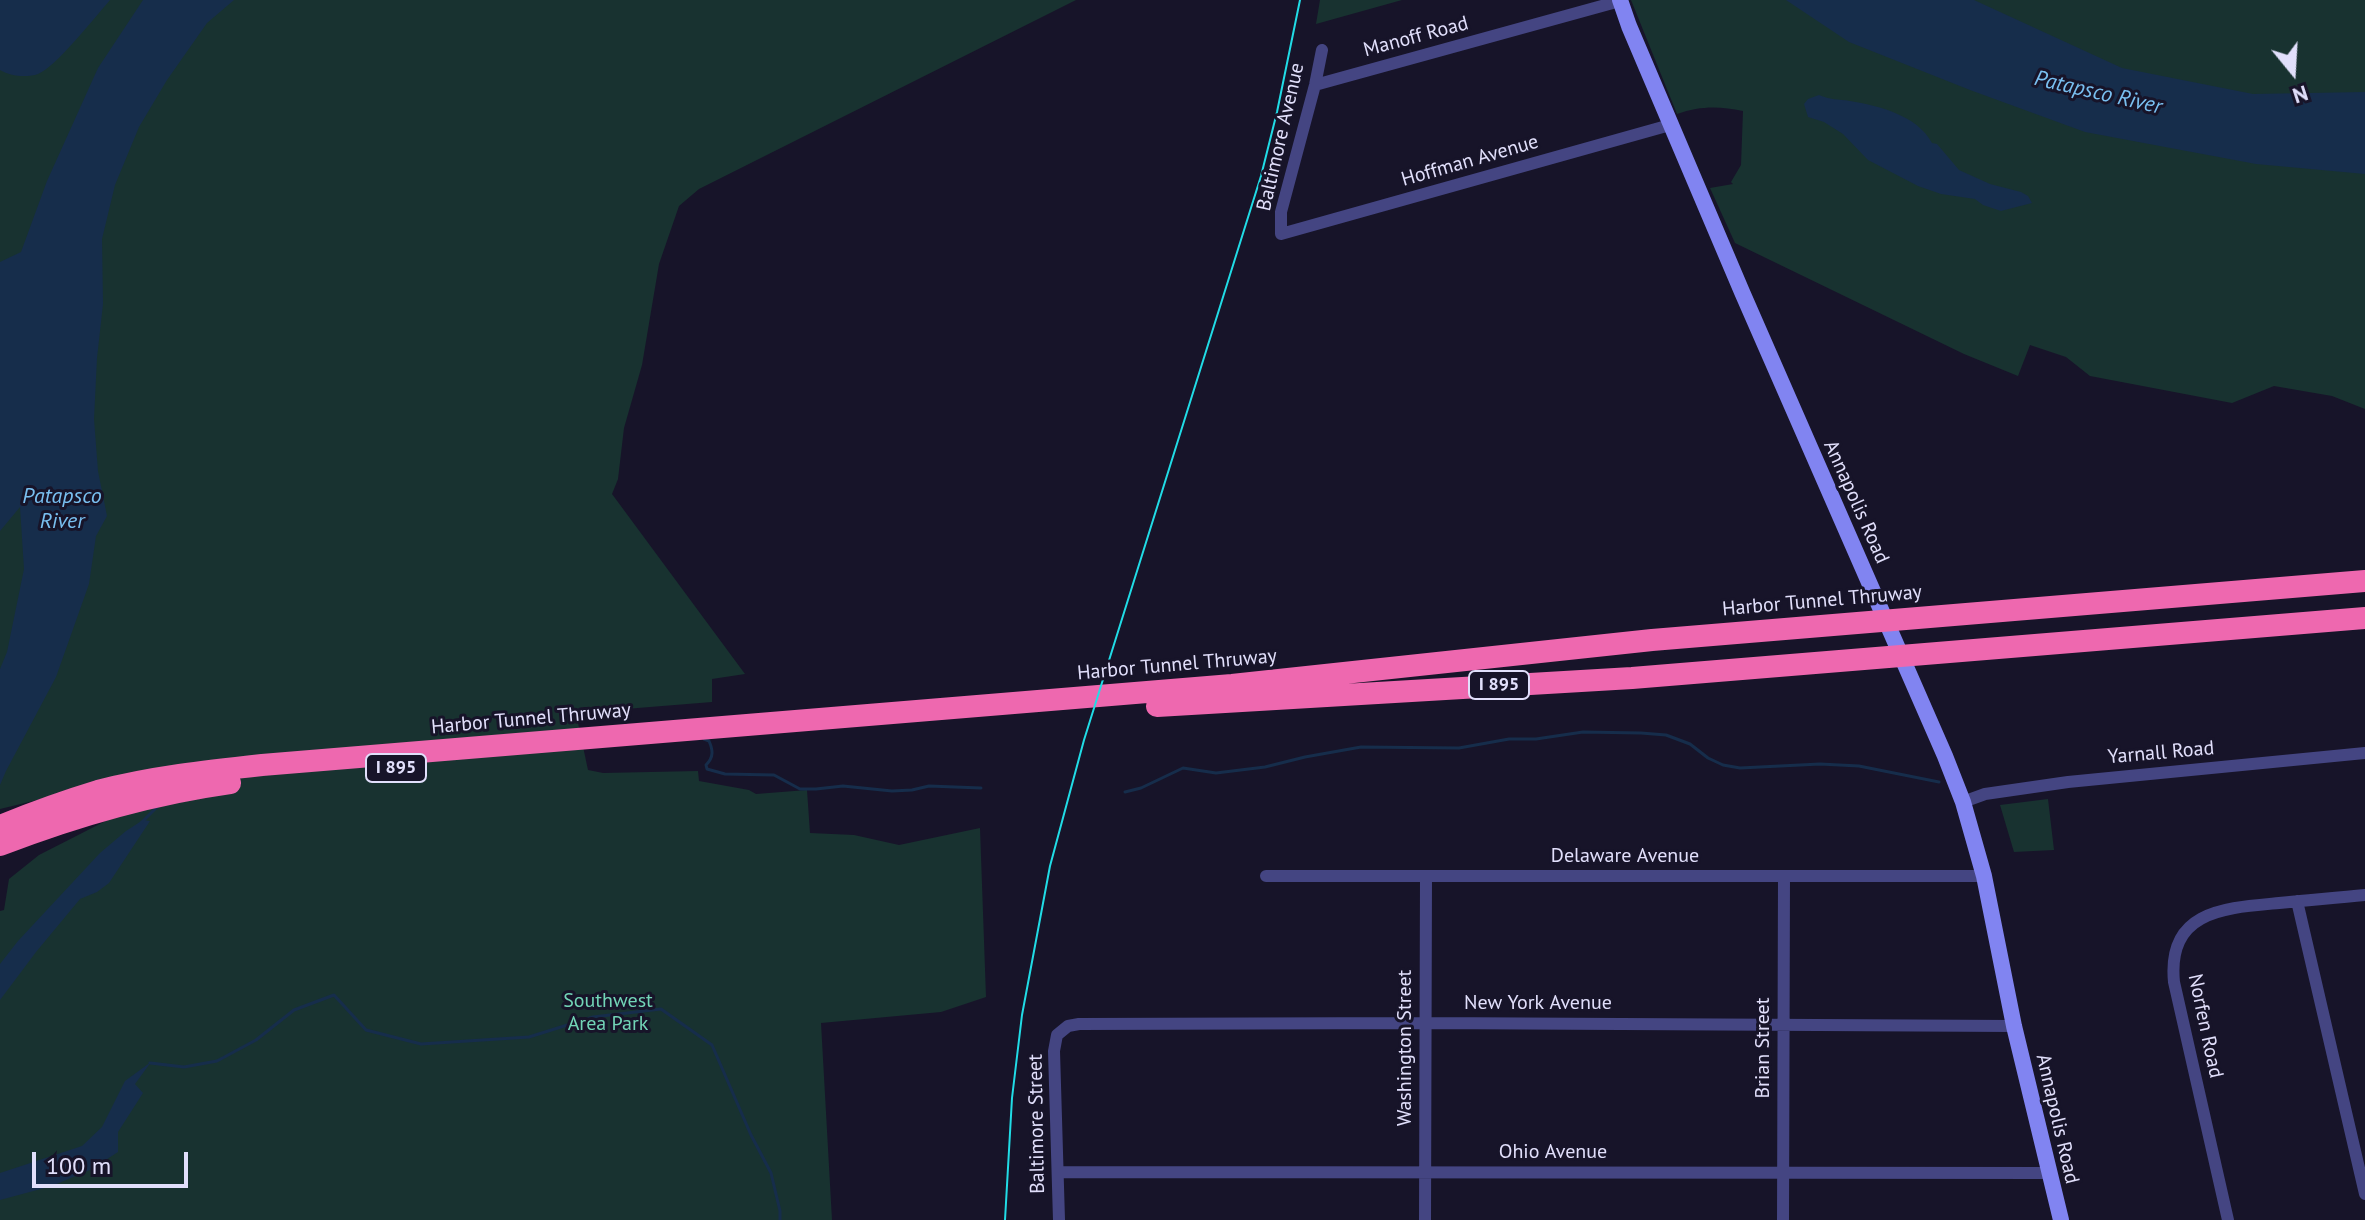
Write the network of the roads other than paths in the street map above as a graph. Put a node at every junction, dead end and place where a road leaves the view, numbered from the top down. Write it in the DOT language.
graph roads {
  1 [pos="1620,0"];
  2 [pos="1322,50"];
  3 [pos="1315,85"];
  4 [pos="1670,125"];
  5 [pos="1281,234"];
  6 [pos="2365,581"];
  7 [pos="2365,618"];
  8 [pos="1133,700"];
  9 [pos="800,727"];
  10 [pos="2365,753"];
  11 [pos="1963,802"];
  12 [pos="0,826"];
  13 [pos="0,845"];
  14 [pos="1266,876"];
  15 [pos="1426,876"];
  16 [pos="1784,876"];
  17 [pos="1984,876"];
  18 [pos="2365,895"];
  19 [pos="2297,901"];
  20 [pos="1425,1023"];
  21 [pos="1783,1025"];
  22 [pos="2014,1026"];
  23 [pos="1062,1030"];
  24 [pos="1059,1172"];
  25 [pos="1425,1172"];
  26 [pos="1783,1172"];
  27 [pos="2048,1173"];
  28 [pos="2365,1194"];
  29 [pos="1059,1220"];
  30 [pos="1425,1220"];
  31 [pos="1783,1220"];
  32 [pos="2061,1220"];
  33 [pos="2228,1220"];
  1 -- 3 [label="street, Manoff Road"];
  1 -- 4 [label="main road, Annapolis Road"];
  2 -- 3 [label="street, Baltimore Avenue"];
  3 -- 5 [label="street, Baltimore Avenue"];
  4 -- 5 [label="street, Hoffman Avenue"];
  4 -- 11 [label="main road, Annapolis Road"];
  6 -- 8 [label="highway, Harbor Tunnel Thruway / I 895"];
  7 -- 8 [label="highway, Harbor Tunnel Thruway / I 895"];
  8 -- 9 [label="highway, Harbor Tunnel Thruway / I 895"];
  9 -- 12 [label="highway, Harbor Tunnel Thruway / I 895"];
  9 -- 13 [label="highway, Harbor Tunnel Thruway / I 895"];
  10 -- 11 [label="street, Yarnall Road"];
  11 -- 17 [label="main road, Annapolis Road"];
  14 -- 15 [label="street, Delaware Avenue"];
  15 -- 16 [label="street, Delaware Avenue"];
  15 -- 20 [label="street, Washington Street"];
  16 -- 17 [label="street, Delaware Avenue"];
  16 -- 21 [label="street, Brian Street"];
  17 -- 22 [label="main road, Annapolis Road"];
  18 -- 19 [label="street, Norfen Road"];
  19 -- 28 [label="street"];
  19 -- 33 [label="street, Norfen Road"];
  20 -- 21 [label="street, New York Avenue"];
  20 -- 23 [label="street, New York Avenue"];
  20 -- 25 [label="street, Washington Street"];
  21 -- 22 [label="street, New York Avenue"];
  21 -- 26 [label="street, Brian Street"];
  22 -- 27 [label="main road, Annapolis Road"];
  23 -- 24 [label="street, Baltimore Street"];
  24 -- 25 [label="street, Ohio Avenue"];
  24 -- 29 [label="street, Baltimore Street"];
  25 -- 26 [label="street, Ohio Avenue"];
  25 -- 30 [label="street, Washington Street"];
  26 -- 27 [label="street, Ohio Avenue"];
  26 -- 31 [label="street, Brian Street"];
  27 -- 32 [label="main road, Annapolis Road"];
}
